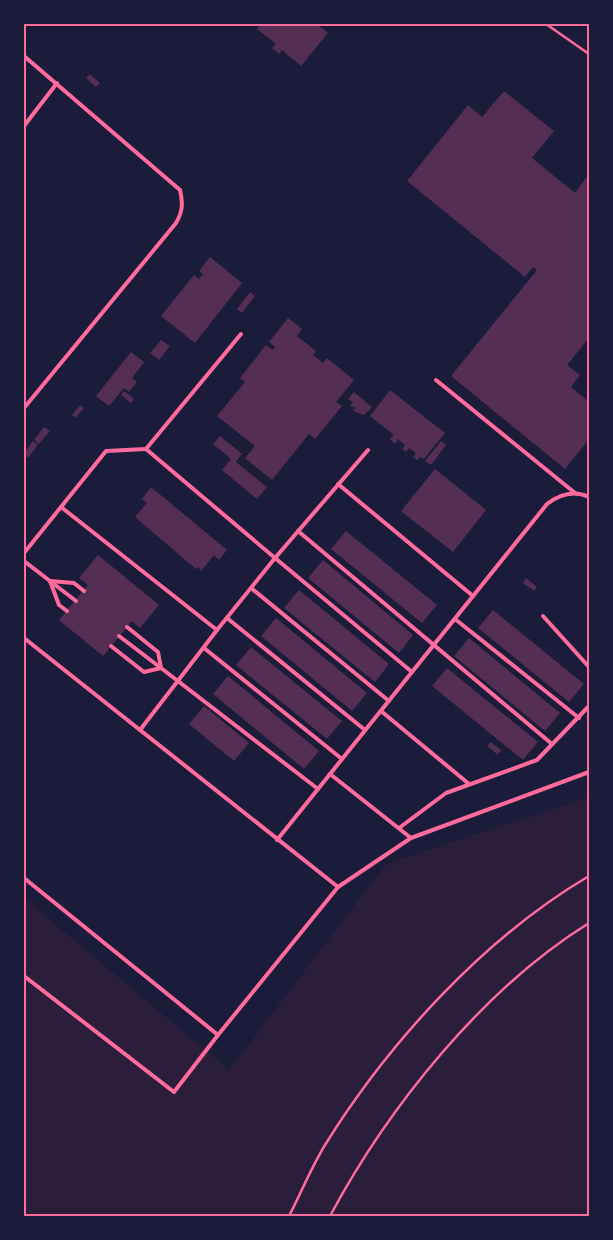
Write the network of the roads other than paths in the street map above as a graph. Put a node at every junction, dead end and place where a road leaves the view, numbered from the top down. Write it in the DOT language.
graph roads {
  1 [pos="24,56"];
  2 [pos="58,83"];
  3 [pos="24,126"];
  4 [pos="241,334"];
  5 [pos="436,380"];
  6 [pos="24,408"];
  7 [pos="146,449"];
  8 [pos="368,450"];
  9 [pos="338,484"];
  10 [pos="575,493"];
  11 [pos="589,497"];
  12 [pos="61,507"];
  13 [pos="298,531"];
  14 [pos="24,553"];
  15 [pos="275,558"];
  16 [pos="24,561"];
  17 [pos="50,581"];
  18 [pos="251,588"];
  19 [pos="84,591"];
  20 [pos="473,596"];
  21 [pos="76,601"];
  22 [pos="67,611"];
  23 [pos="543,616"];
  24 [pos="227,618"];
  25 [pos="455,619"];
  26 [pos="127,627"];
  27 [pos="217,630"];
  28 [pos="119,636"];
  29 [pos="24,638"];
  30 [pos="433,645"];
  31 [pos="111,646"];
  32 [pos="204,648"];
  33 [pos="161,668"];
  34 [pos="589,668"];
  35 [pos="412,672"];
  36 [pos="178,681"];
  37 [pos="389,701"];
  38 [pos="589,706"];
  39 [pos="381,710"];
  40 [pos="579,718"];
  41 [pos="140,730"];
  42 [pos="366,730"];
  43 [pos="552,744"];
  44 [pos="342,759"];
  45 [pos="589,772"];
  46 [pos="330,774"];
  47 [pos="469,784"];
  48 [pos="318,789"];
  49 [pos="399,828"];
  50 [pos="411,838"];
  51 [pos="277,840"];
  52 [pos="24,878"];
  53 [pos="338,887"];
  54 [pos="24,976"];
  55 [pos="218,1035"];
  1 -- 2 [label="lane"];
  2 -- 3 [label="lane"];
  2 -- 6 [label="lane"];
  4 -- 7 [label="lane"];
  5 -- 10 [label="lane"];
  7 -- 12 [label="lane"];
  7 -- 15 [label="lane"];
  8 -- 9 [label="lane"];
  9 -- 13 [label="lane"];
  9 -- 20 [label="lane"];
  10 -- 11 [label="lane"];
  10 -- 20 [label="lane"];
  12 -- 14 [label="lane"];
  12 -- 27 [label="lane"];
  13 -- 15 [label="lane"];
  13 -- 30 [label="lane"];
  15 -- 18 [label="lane"];
  15 -- 35 [label="lane"];
  16 -- 17 [label="lane"];
  17 -- 19 [label="lane"];
  17 -- 21 [label="lane"];
  17 -- 22 [label="lane"];
  18 -- 24 [label="lane"];
  18 -- 37 [label="lane"];
  20 -- 25 [label="lane"];
  23 -- 34 [label="lane"];
  24 -- 27 [label="lane"];
  24 -- 42 [label="lane"];
  25 -- 30 [label="lane"];
  25 -- 40 [label="lane"];
  26 -- 33 [label="lane"];
  27 -- 32 [label="lane"];
  28 -- 33 [label="lane"];
  29 -- 41 [label="lane"];
  30 -- 35 [label="lane"];
  30 -- 43 [label="lane"];
  31 -- 33 [label="lane"];
  32 -- 36 [label="lane"];
  32 -- 44 [label="lane"];
  33 -- 36 [label="lane"];
  35 -- 37 [label="lane"];
  36 -- 41 [label="lane"];
  36 -- 48 [label="lane"];
  37 -- 39 [label="lane"];
  38 -- 40 [label="lane"];
  39 -- 42 [label="lane"];
  39 -- 47 [label="lane"];
  40 -- 43 [label="lane"];
  41 -- 51 [label="lane"];
  42 -- 44 [label="lane"];
  43 -- 47 [label="lane"];
  44 -- 46 [label="lane"];
  45 -- 50 [label="lane"];
  46 -- 48 [label="lane"];
  46 -- 49 [label="lane"];
  47 -- 49 [label="lane"];
  48 -- 51 [label="lane"];
  49 -- 50 [label="lane"];
  50 -- 53 [label="lane"];
  51 -- 53 [label="lane"];
  52 -- 55 [label="lane"];
  53 -- 55 [label="lane"];
  54 -- 55 [label="lane"];
}
